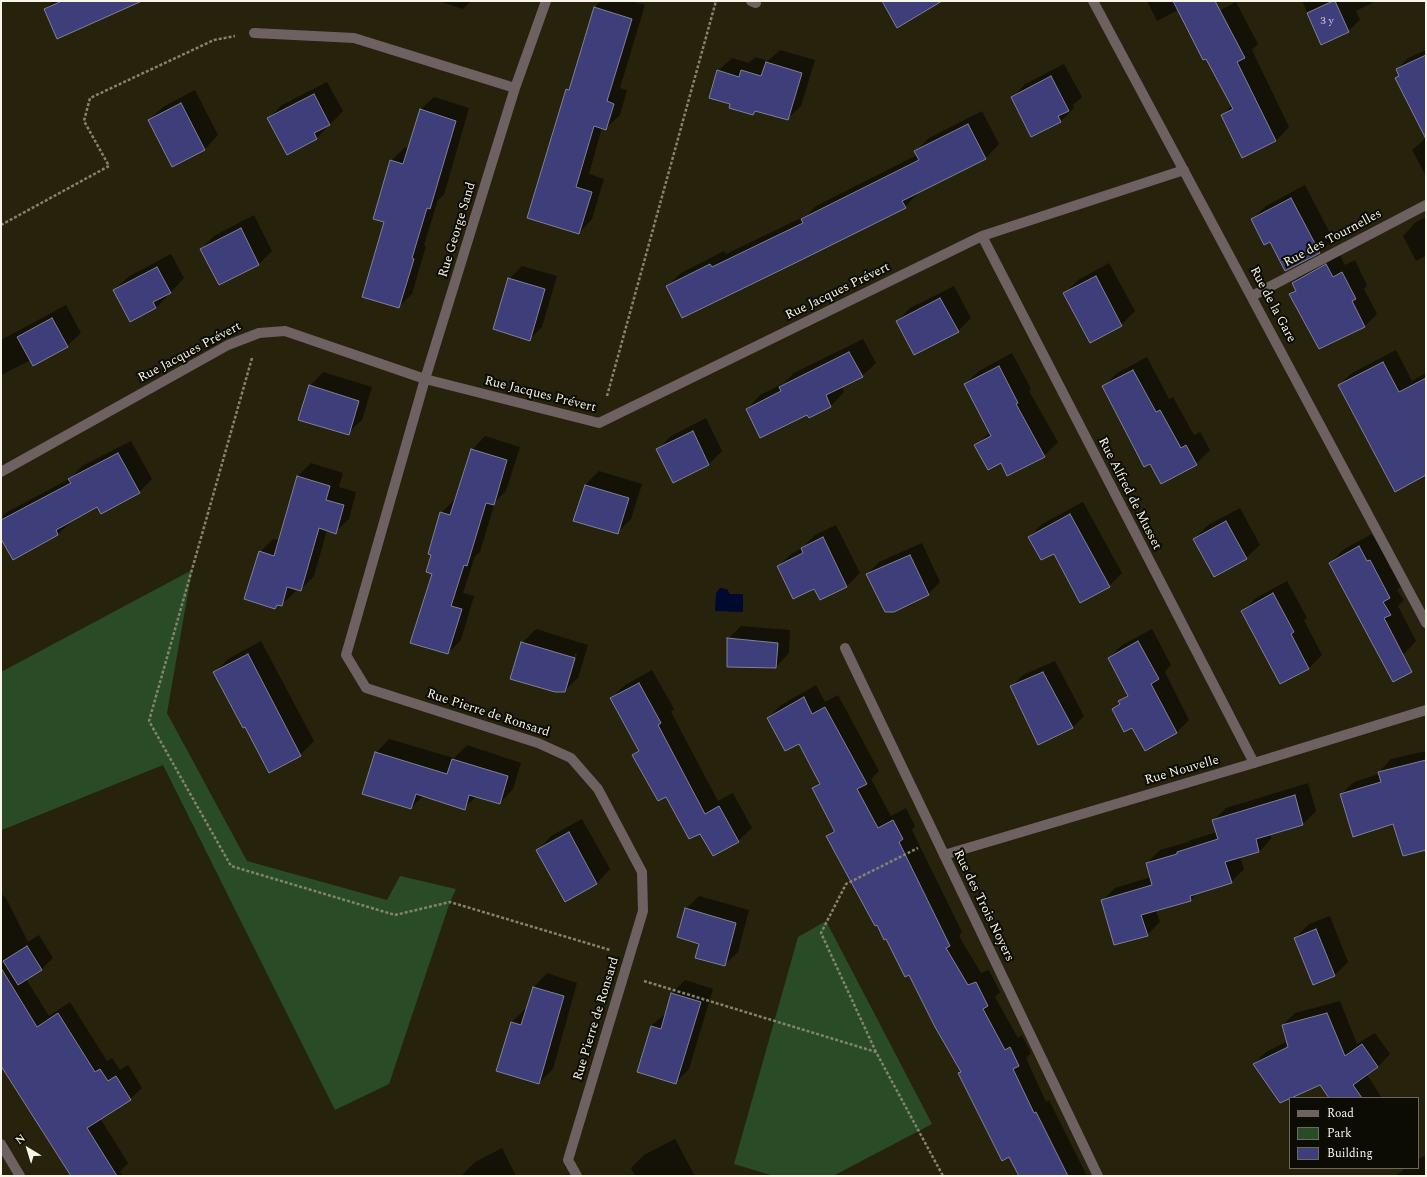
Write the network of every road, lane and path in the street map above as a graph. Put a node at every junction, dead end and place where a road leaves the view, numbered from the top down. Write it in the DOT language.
graph roads {
  1 [pos="546,1"];
  2 [pos="716,1"];
  3 [pos="1093,1"];
  4 [pos="254,33"];
  5 [pos="515,88"];
  6 [pos="1184,170"];
  7 [pos="1426,205"];
  8 [pos="1,225"];
  9 [pos="982,236"];
  10 [pos="1252,296"];
  11 [pos="259,332"];
  12 [pos="425,379"];
  13 [pos="599,424"];
  14 [pos="1,472"];
  15 [pos="1426,622"];
  16 [pos="845,648"];
  17 [pos="1426,710"];
  18 [pos="1254,763"];
  19 [pos="937,840"];
  20 [pos="944,854"];
  21 [pos="629,956"];
  22 [pos="624,975"];
  23 [pos="876,1052"];
  24 [pos="1,1144"];
  25 [pos="20,1176"];
  26 [pos="577,1176"];
  27 [pos="943,1176"];
  28 [pos="1098,1176"];
  1 -- 5 [label="street, Rue George Sand"];
  2 -- 13 [label="path"];
  3 -- 6 [label="street, Rue de la Gare"];
  4 -- 5 [label="street"];
  4 -- 8 [label="path"];
  5 -- 12 [label="street, Rue George Sand"];
  6 -- 9 [label="street, Rue Jacques Prévert"];
  6 -- 10 [label="street, Rue de la Gare"];
  7 -- 10 [label="street, Rue des Tournelles"];
  9 -- 13 [label="street, Rue Jacques Prévert"];
  9 -- 18 [label="street, Rue Alfred de Musset"];
  10 -- 15 [label="street, Rue de la Gare"];
  11 -- 12 [label="street, Rue Jacques Prévert"];
  11 -- 14 [label="street, Rue Jacques Prévert"];
  11 -- 21 [label="path"];
  12 -- 13 [label="street, Rue Jacques Prévert"];
  12 -- 21 [label="street, Rue Pierre de Ronsard"];
  16 -- 19 [label="street, Rue des Trois Noyers"];
  17 -- 18 [label="street, Rue Nouvelle"];
  18 -- 20 [label="street, Rue Nouvelle"];
  19 -- 20 [label="street, Rue des Trois Noyers"];
  19 -- 23 [label="path"];
  20 -- 28 [label="street, Rue des Trois Noyers"];
  21 -- 22 [label="street, Rue Pierre de Ronsard"];
  22 -- 23 [label="path"];
  22 -- 26 [label="street, Rue Pierre de Ronsard"];
  23 -- 27 [label="path"];
  24 -- 25 [label="street"];
}
